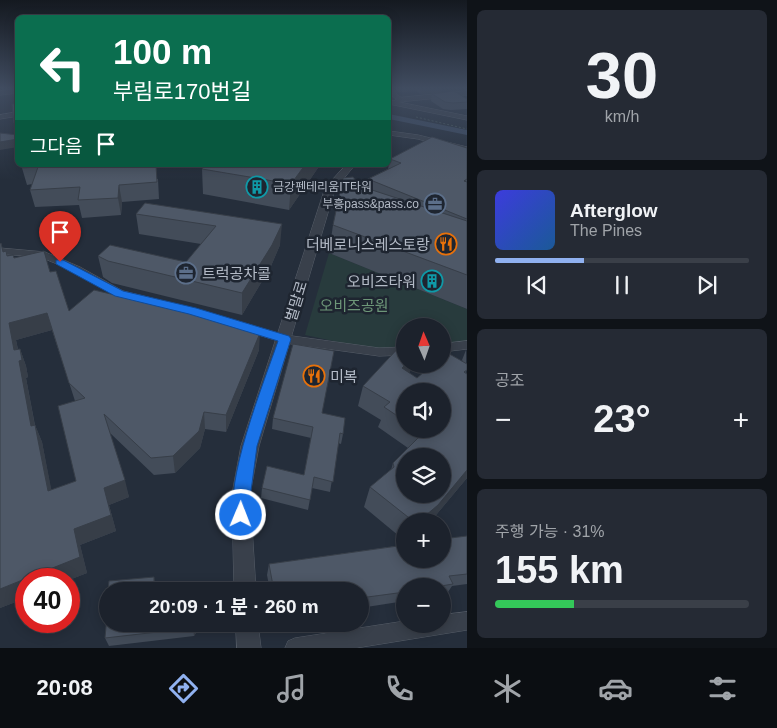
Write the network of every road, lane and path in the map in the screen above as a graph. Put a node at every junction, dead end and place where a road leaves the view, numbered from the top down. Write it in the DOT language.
graph roads {
  1 [pos="424,119"];
  2 [pos="467,129"];
  3 [pos="391,133"];
  4 [pos="467,150"];
  5 [pos="349,167"];
  6 [pos="0,251"];
  7 [pos="285,339"];
  8 [pos="467,345"];
  9 [pos="451,347"];
  10 [pos="396,351"];
  11 [pos="245,582"];
  12 [pos="467,620"];
  13 [pos="248,632"];
  14 [pos="249,648"];
  15 [pos="295,648"];
  1 -- 2 [label="path"];
  3 -- 4 [label="street"];
  5 -- 7 [label="street, 벌말로"];
  6 -- 7 [label="street"];
  7 -- 10 [label="street"];
  7 -- 11 [label="street, 벌말로"];
  8 -- 9 [label="street"];
  12 -- 15 [label="street"];
  13 -- 14 [label="street"];
}
